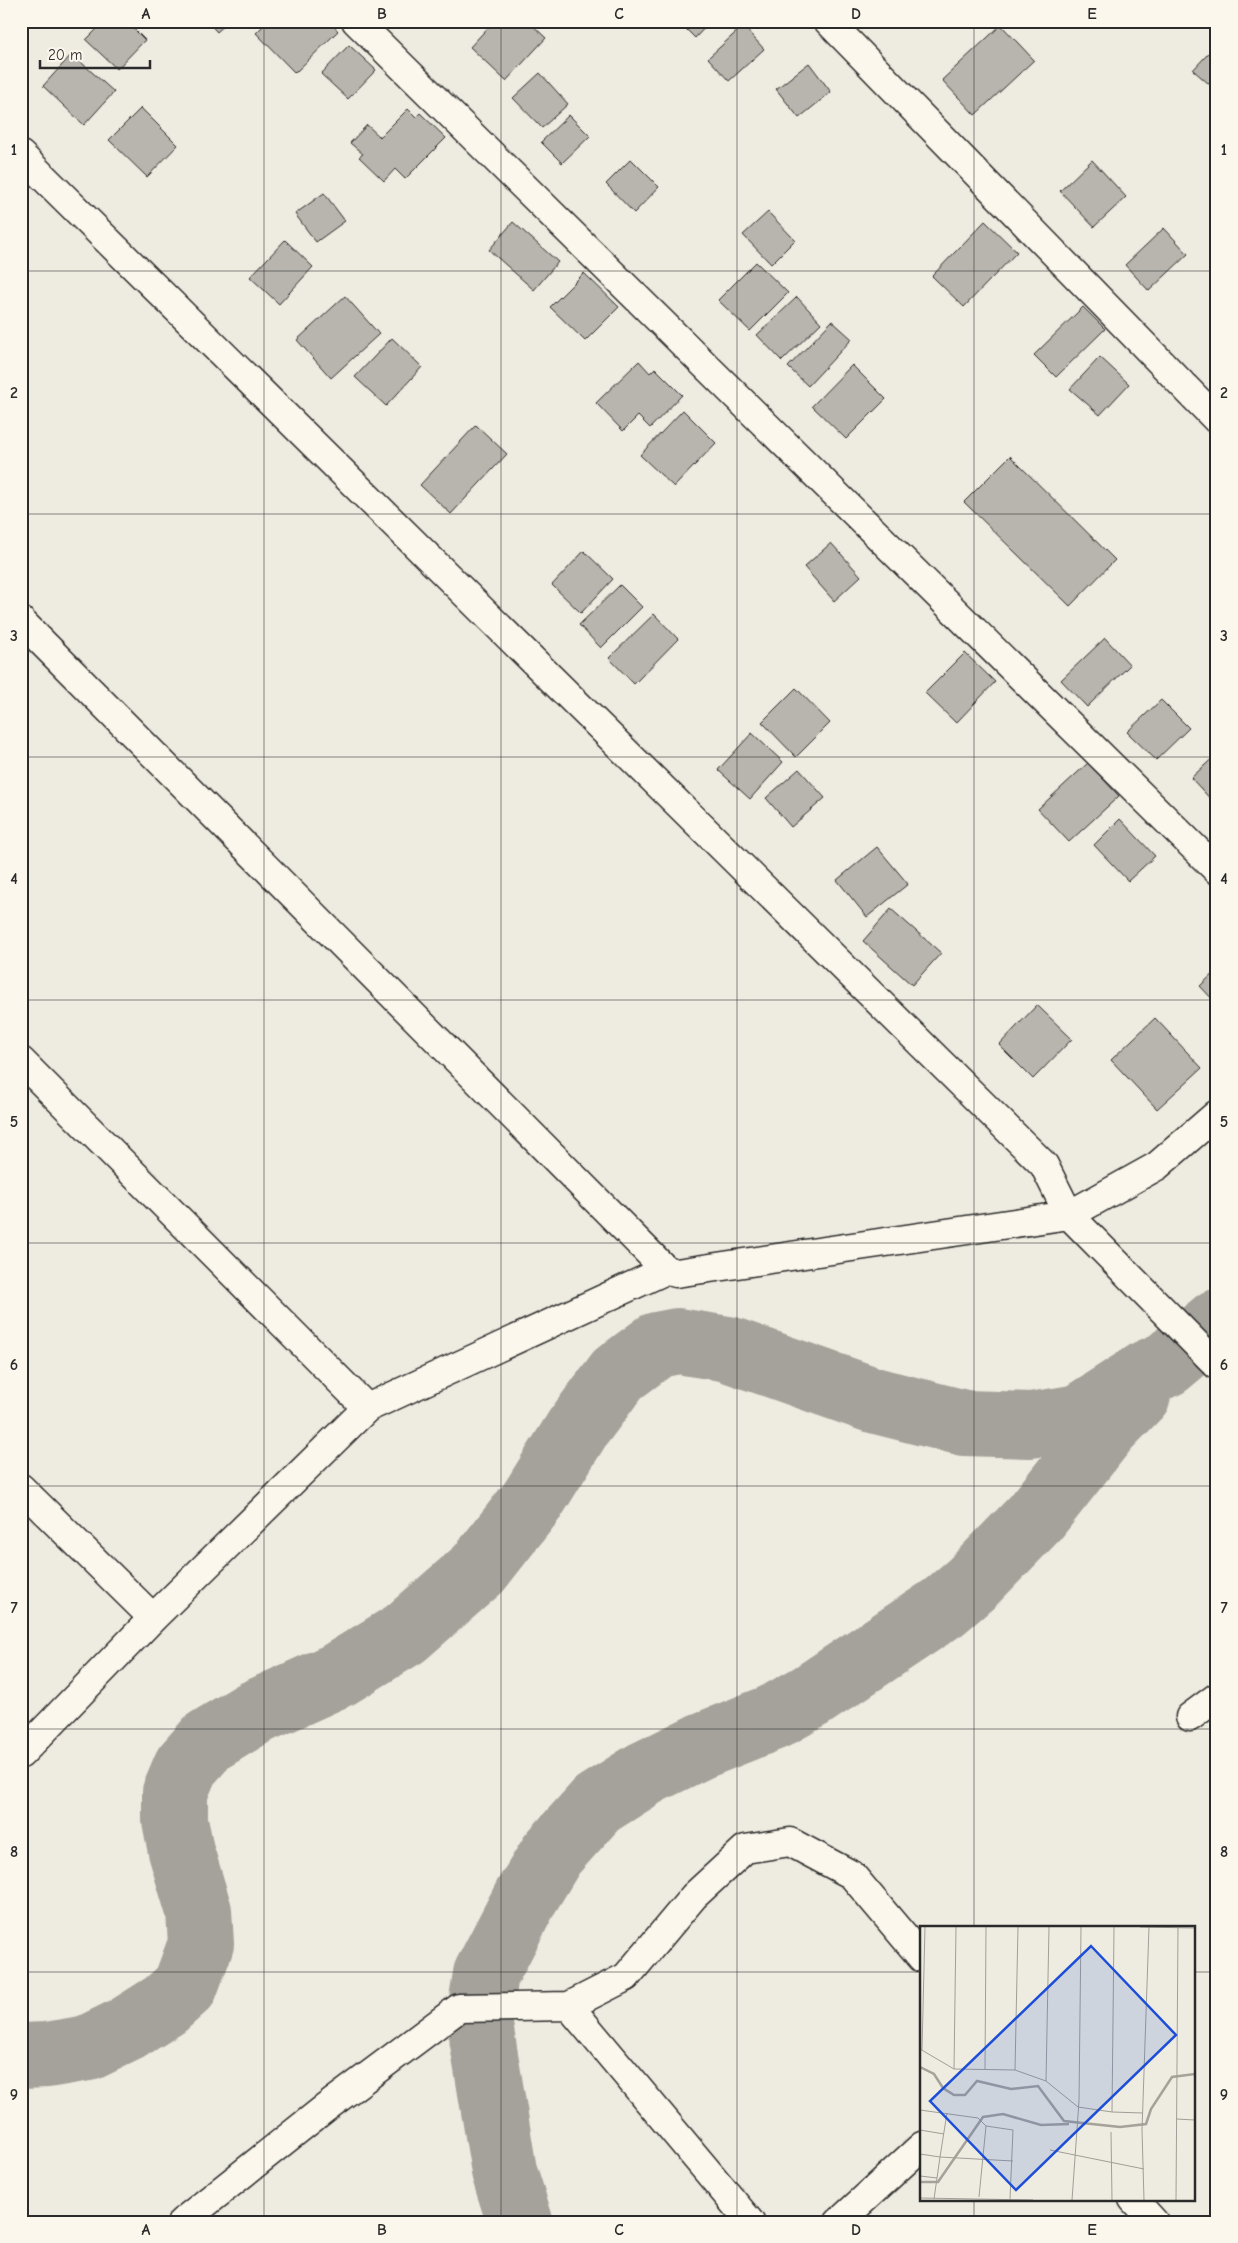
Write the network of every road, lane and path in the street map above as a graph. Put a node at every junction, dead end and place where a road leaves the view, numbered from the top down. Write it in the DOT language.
graph roads {
  1 [pos="356,21"];
  2 [pos="828,21"];
  3 [pos="21,155"];
  4 [pos="1217,420"];
  5 [pos="21,621"];
  6 [pos="1217,870"];
  7 [pos="21,1061"];
  8 [pos="1217,1114"];
  9 [pos="1069,1215"];
  10 [pos="666,1270"];
  11 [pos="1217,1365"];
  12 [pos="367,1408"];
  13 [pos="21,1488"];
  14 [pos="153,1618"];
  15 [pos="1217,1697"];
  16 [pos="1190,1717"];
  17 [pos="21,1754"];
  18 [pos="920,1956"];
  19 [pos="569,2006"];
  20 [pos="920,2148"];
  21 [pos="1134,2200"];
  22 [pos="210,2213"];
  23 [pos="182,2222"];
  24 [pos="750,2222"];
  25 [pos="838,2222"];
  26 [pos="1154,2222"];
  1 -- 6 [label="street"];
  2 -- 4 [label="street"];
  3 -- 9 [label="street"];
  5 -- 10 [label="street"];
  7 -- 12 [label="street"];
  8 -- 9 [label="street"];
  9 -- 10 [label="street"];
  9 -- 11 [label="street"];
  10 -- 12 [label="street"];
  12 -- 14 [label="street"];
  13 -- 14 [label="street"];
  14 -- 17 [label="street"];
  15 -- 16 [label="street"];
  18 -- 19 [label="street"];
  19 -- 22 [label="street"];
  19 -- 24 [label="street"];
  20 -- 25 [label="street"];
  21 -- 26 [label="street"];
  22 -- 23 [label="street"];
}
